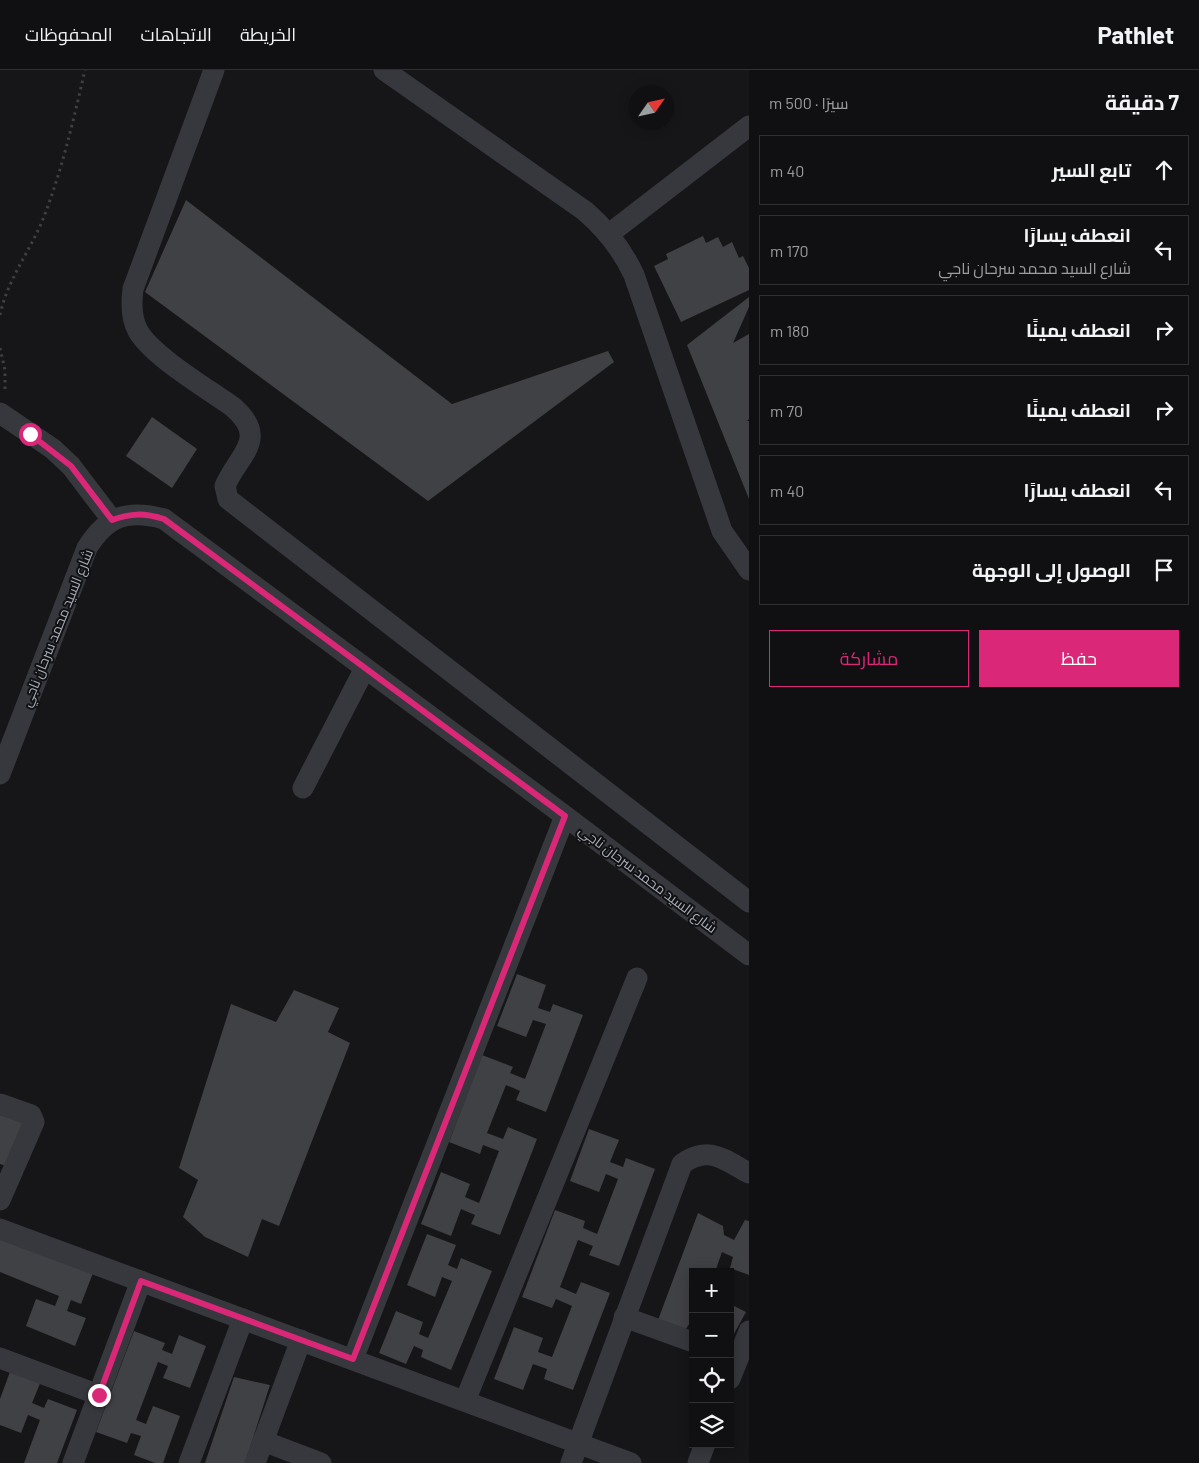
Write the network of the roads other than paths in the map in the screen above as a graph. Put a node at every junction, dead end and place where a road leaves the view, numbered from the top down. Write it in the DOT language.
graph roads {
  1 [pos="214,70"];
  2 [pos="384,70"];
  3 [pos="749,126"];
  4 [pos="609,234"];
  5 [pos="2,405"];
  6 [pos="112,520"];
  7 [pos="749,570"];
  8 [pos="365,668"];
  9 [pos="0,774"];
  10 [pos="303,788"];
  11 [pos="565,816"];
  12 [pos="745,896"];
  13 [pos="749,956"];
  14 [pos="637,978"];
  15 [pos="0,1104"];
  16 [pos="6,1171"];
  17 [pos="749,1172"];
  18 [pos="0,1200"];
  19 [pos="0,1230"];
  20 [pos="141,1281"];
  21 [pos="624,1318"];
  22 [pos="243,1319"];
  23 [pos="749,1331"];
  24 [pos="301,1340"];
  25 [pos="689,1341"];
  26 [pos="734,1358"];
  27 [pos="353,1359"];
  28 [pos="2,1365"];
  29 [pos="99,1395"];
  30 [pos="465,1401"];
  31 [pos="263,1441"];
  32 [pos="704,1448"];
  33 [pos="575,1453"];
  34 [pos="74,1463"];
  35 [pos="189,1463"];
  36 [pos="255,1463"];
  37 [pos="321,1463"];
  38 [pos="631,1463"];
  39 [pos="698,1463"];
  1 -- 12 [label="street"];
  2 -- 4 [label="street"];
  3 -- 4 [label="street"];
  4 -- 7 [label="street"];
  5 -- 6 [label="street"];
  6 -- 8 [label="street, شارع السيد محمد سرحان ناجي"];
  6 -- 9 [label="street, شارع السيد محمد سرحان ناجي"];
  8 -- 10 [label="street"];
  8 -- 11 [label="street, شارع السيد محمد سرحان ناجي"];
  11 -- 13 [label="street, شارع السيد محمد سرحان ناجي"];
  11 -- 27 [label="street"];
  14 -- 30 [label="street"];
  15 -- 16 [label="street"];
  16 -- 18 [label="street"];
  17 -- 21 [label="street"];
  19 -- 20 [label="street"];
  20 -- 22 [label="street"];
  20 -- 29 [label="street"];
  21 -- 25 [label="street"];
  21 -- 33 [label="street"];
  22 -- 24 [label="street"];
  22 -- 35 [label="street"];
  23 -- 26 [label="street"];
  24 -- 27 [label="street"];
  24 -- 31 [label="street"];
  27 -- 30 [label="street"];
  28 -- 29 [label="street"];
  29 -- 34 [label="street"];
  30 -- 33 [label="street"];
  31 -- 36 [label="street"];
  31 -- 37 [label="street"];
  32 -- 39 [label="street"];
  33 -- 38 [label="street"];
}
